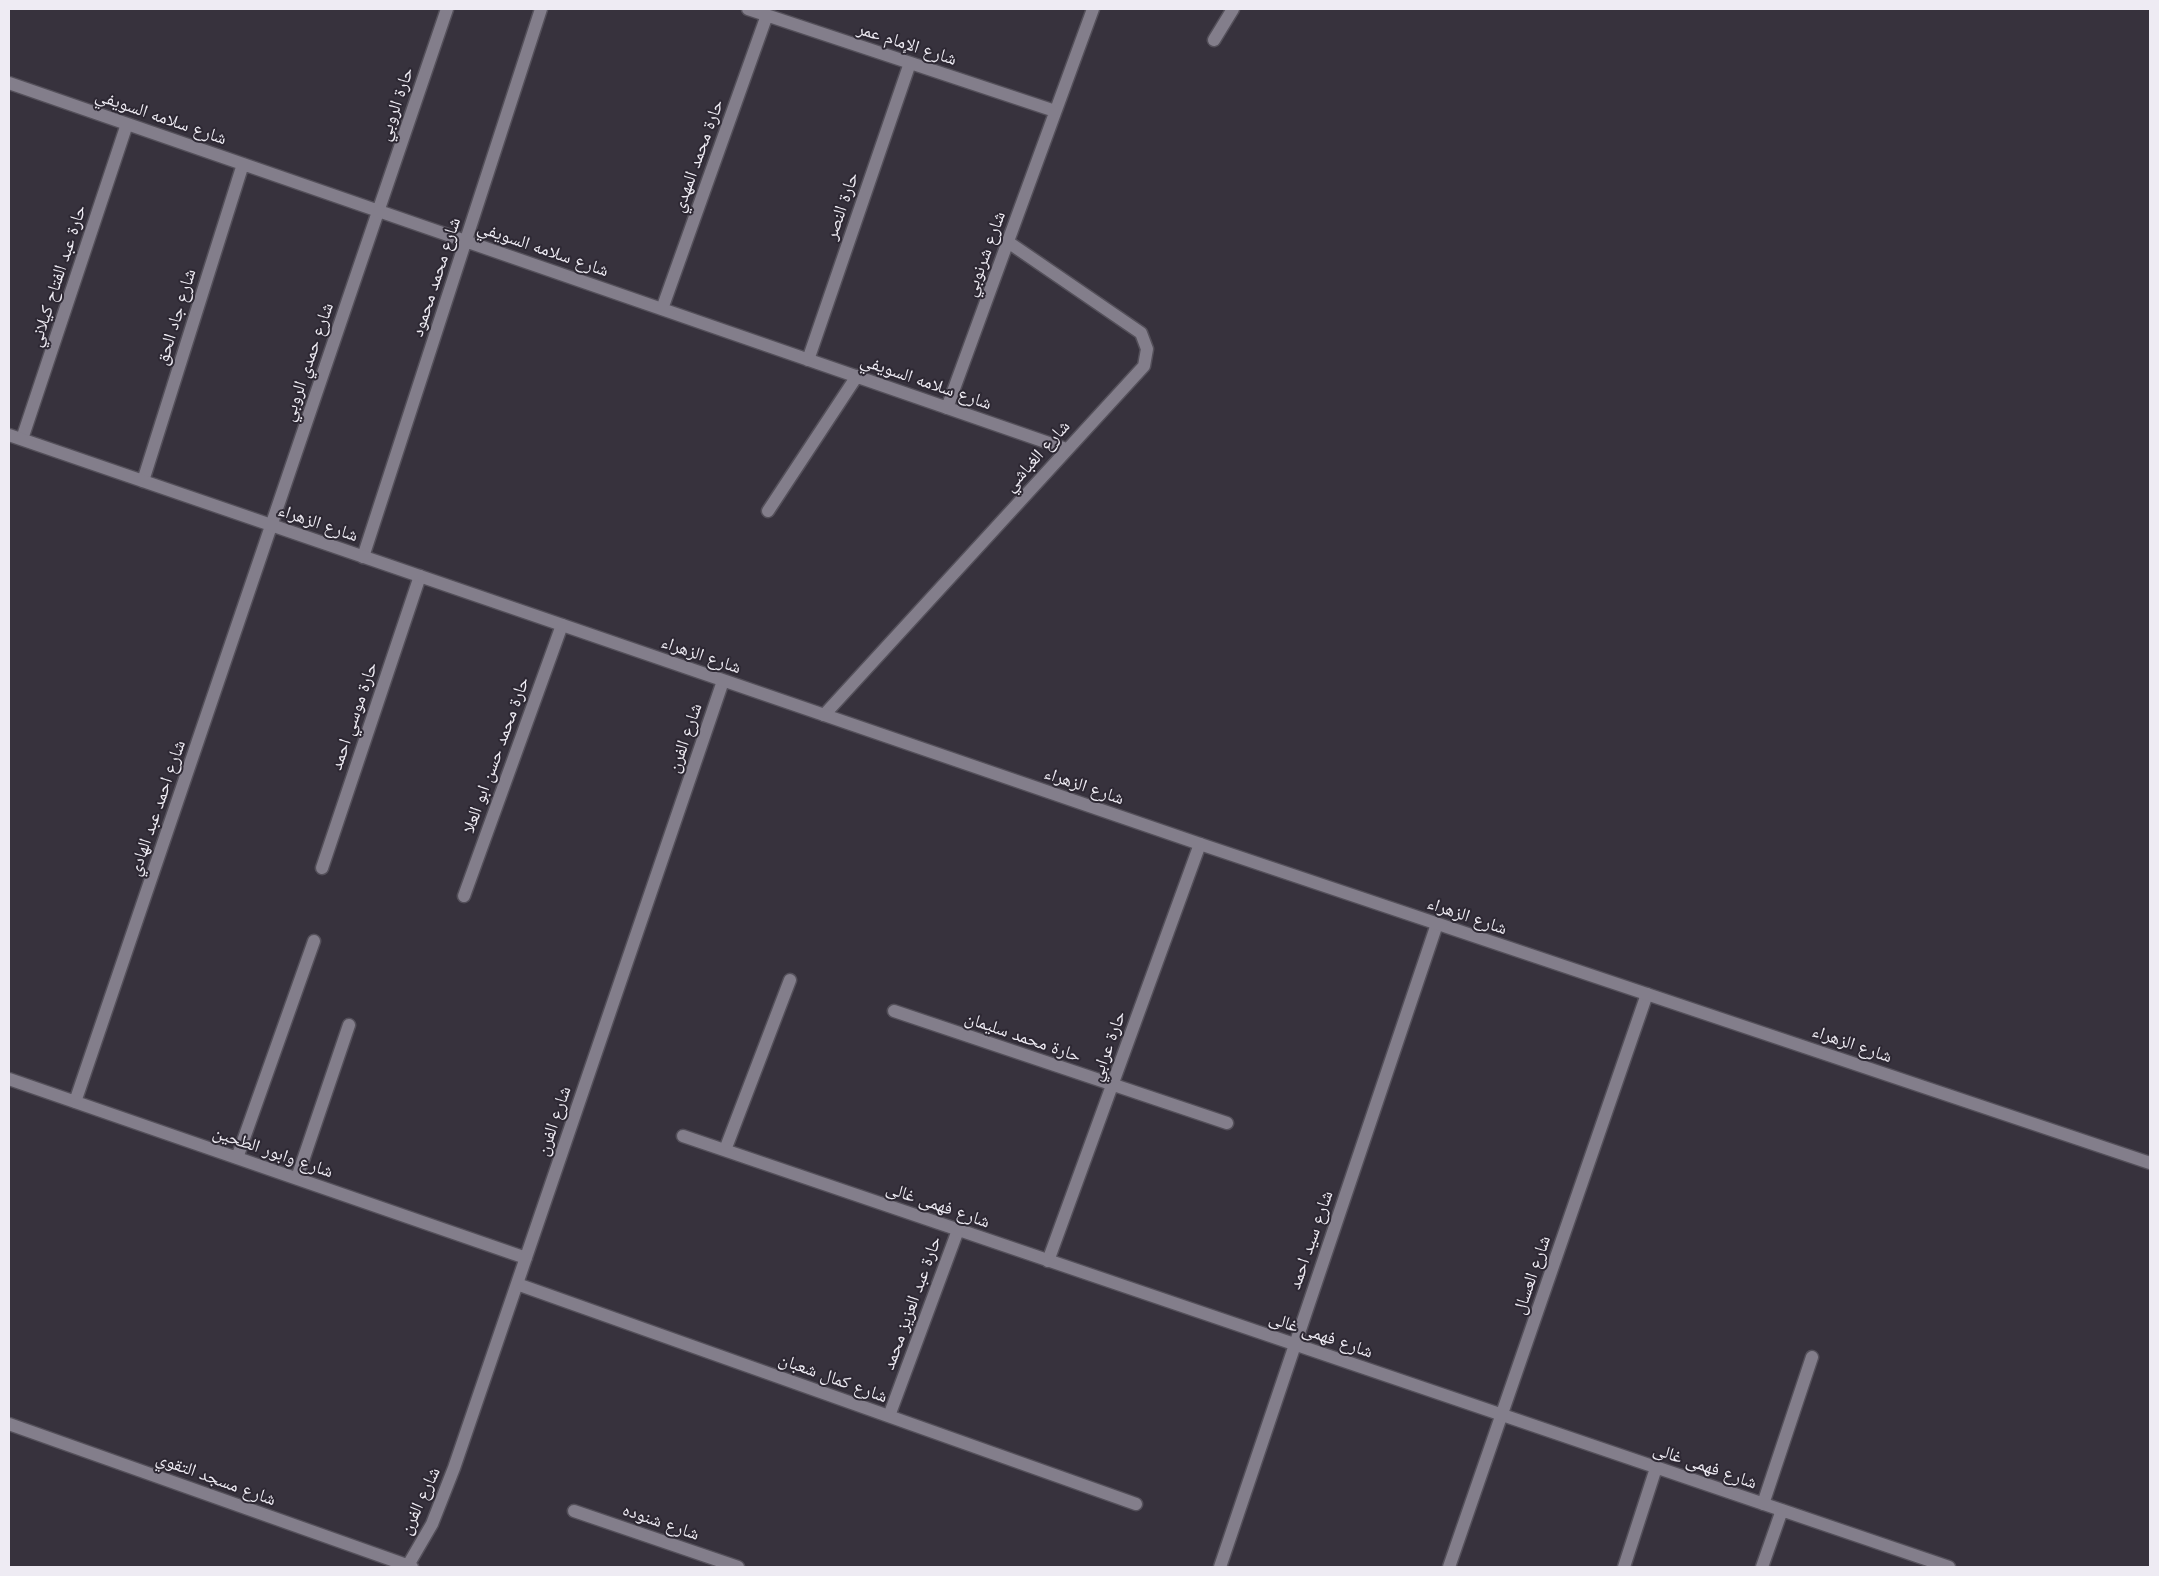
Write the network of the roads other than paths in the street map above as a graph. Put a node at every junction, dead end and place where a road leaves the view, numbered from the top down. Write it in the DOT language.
graph roads {
  1 [pos="447,9"];
  2 [pos="542,9"];
  3 [pos="748,9"];
  4 [pos="1093,9"];
  5 [pos="1233,9"];
  6 [pos="767,15"];
  7 [pos="1214,40"];
  8 [pos="910,63"];
  9 [pos="9,83"];
  10 [pos="1055,111"];
  11 [pos="127,124"];
  12 [pos="243,164"];
  13 [pos="378,211"];
  14 [pos="466,241"];
  15 [pos="1008,242"];
  16 [pos="662,309"];
  17 [pos="808,360"];
  18 [pos="856,376"];
  19 [pos="948,408"];
  20 [pos="9,435"];
  21 [pos="22,440"];
  22 [pos="1066,449"];
  23 [pos="143,481"];
  24 [pos="768,511"];
  25 [pos="271,525"];
  26 [pos="362,557"];
  27 [pos="420,576"];
  28 [pos="562,626"];
  29 [pos="723,681"];
  30 [pos="824,715"];
  31 [pos="1200,844"];
  32 [pos="322,868"];
  33 [pos="464,896"];
  34 [pos="1437,924"];
  35 [pos="314,941"];
  36 [pos="790,980"];
  37 [pos="1647,994"];
  38 [pos="894,1012"];
  39 [pos="349,1025"];
  40 [pos="9,1079"];
  41 [pos="1112,1085"];
  42 [pos="75,1102"];
  43 [pos="1227,1124"];
  44 [pos="683,1136"];
  45 [pos="725,1150"];
  46 [pos="237,1158"];
  47 [pos="2150,1162"];
  48 [pos="297,1178"];
  49 [pos="958,1230"];
  50 [pos="526,1258"];
  51 [pos="1048,1261"];
  52 [pos="517,1284"];
  53 [pos="1294,1344"];
  54 [pos="1812,1357"];
  55 [pos="1502,1415"];
  56 [pos="889,1416"];
  57 [pos="9,1424"];
  58 [pos="1656,1468"];
  59 [pos="1136,1504"];
  60 [pos="1762,1504"];
  61 [pos="1782,1510"];
  62 [pos="574,1511"];
  63 [pos="702,1554"];
  64 [pos="408,1567"];
  65 [pos="697,1567"];
  66 [pos="738,1567"];
  67 [pos="1220,1567"];
  68 [pos="1449,1567"];
  69 [pos="1624,1567"];
  70 [pos="1762,1567"];
  71 [pos="1948,1567"];
  1 -- 13 [label="street, حارة الروبي"];
  2 -- 14 [label="street, شارع محمد محمود"];
  3 -- 6 [label="street, شارع الإمام عمر"];
  4 -- 10 [label="street, شارع شرنوبي"];
  5 -- 7 [label="street"];
  6 -- 8 [label="street, شارع الإمام عمر"];
  6 -- 16 [label="street, حارة محمد المهدي"];
  8 -- 10 [label="street, شارع الإمام عمر"];
  8 -- 17 [label="street, حارة النصر"];
  9 -- 11 [label="street, شارع سلامه السويفي"];
  10 -- 15 [label="street, شارع شرنوبي"];
  11 -- 12 [label="street, شارع سلامه السويفي"];
  11 -- 21 [label="street, حارة عبد الفتاح كيلاني"];
  12 -- 13 [label="street, شارع سلامه السويفي"];
  12 -- 23 [label="street, شارع جاد الحق"];
  13 -- 14 [label="street, شارع سلامه السويفي"];
  13 -- 25 [label="street, شارع حمدي الروبي"];
  14 -- 16 [label="street, شارع سلامه السويفي"];
  14 -- 26 [label="street, شارع محمد محمود"];
  15 -- 19 [label="street, شارع شرنوبي"];
  15 -- 22 [label="street, شارع الغباشي"];
  16 -- 17 [label="street, شارع سلامه السويفي"];
  17 -- 18 [label="street, شارع سلامه السويفي"];
  18 -- 19 [label="street, شارع سلامه السويفي"];
  18 -- 24 [label="street"];
  19 -- 22 [label="street, شارع سلامه السويفي"];
  20 -- 21 [label="street, شارع الزهراء"];
  21 -- 23 [label="street, شارع الزهراء"];
  22 -- 30 [label="street, شارع الغباشي"];
  23 -- 25 [label="street, شارع الزهراء"];
  25 -- 26 [label="street, شارع الزهراء"];
  25 -- 42 [label="street, شارع احمد عبد الهادي"];
  26 -- 27 [label="street, شارع الزهراء"];
  27 -- 28 [label="street, شارع الزهراء"];
  27 -- 32 [label="street, حارة موسي احمد"];
  28 -- 29 [label="street, شارع الزهراء"];
  28 -- 33 [label="street, حارة محمد حسن ابو العلا"];
  29 -- 30 [label="street, شارع الزهراء"];
  29 -- 50 [label="street, شارع الفرن"];
  30 -- 31 [label="street, شارع الزهراء"];
  31 -- 34 [label="street, شارع الزهراء"];
  31 -- 41 [label="street, حارة عرابي"];
  34 -- 37 [label="street, شارع الزهراء"];
  34 -- 53 [label="street, شارع سيد احمد"];
  35 -- 46 [label="street"];
  36 -- 45 [label="street"];
  37 -- 47 [label="street, شارع الزهراء"];
  37 -- 55 [label="street, شارع العسال"];
  38 -- 41 [label="street, حارة محمد سليمان"];
  39 -- 48 [label="street"];
  40 -- 42 [label="street, شارع وابور الطحين"];
  41 -- 43 [label="street, حارة محمد سليمان"];
  41 -- 51 [label="street, حارة عرابي"];
  42 -- 46 [label="street, شارع وابور الطحين"];
  44 -- 45 [label="street, شارع فهمى غالى"];
  45 -- 49 [label="street, شارع فهمى غالى"];
  46 -- 48 [label="street, شارع وابور الطحين"];
  48 -- 50 [label="street, شارع وابور الطحين"];
  49 -- 51 [label="street, شارع فهمى غالى"];
  49 -- 56 [label="street, حارة عبد العزيز محمد"];
  50 -- 52 [label="street, شارع الفرن"];
  51 -- 53 [label="street, شارع فهمى غالى"];
  52 -- 56 [label="street, شارع كمال شعبان"];
  52 -- 64 [label="street, شارع الفرن"];
  53 -- 55 [label="street, شارع فهمى غالى"];
  53 -- 67 [label="street, شارع سيد احمد"];
  54 -- 60 [label="street"];
  55 -- 58 [label="street, شارع فهمى غالى"];
  55 -- 68 [label="street, شارع العسال"];
  56 -- 59 [label="street, شارع كمال شعبان"];
  57 -- 64 [label="street, شارع مسجد التقوي"];
  58 -- 60 [label="street, شارع فهمى غالى"];
  58 -- 69 [label="street"];
  60 -- 61 [label="street, شارع فهمى غالى"];
  61 -- 70 [label="street"];
  61 -- 71 [label="street, شارع فهمى غالى"];
  62 -- 63 [label="street, شارع شنوده"];
  63 -- 65 [label="street"];
  63 -- 66 [label="street, شارع شنوده"];
}
